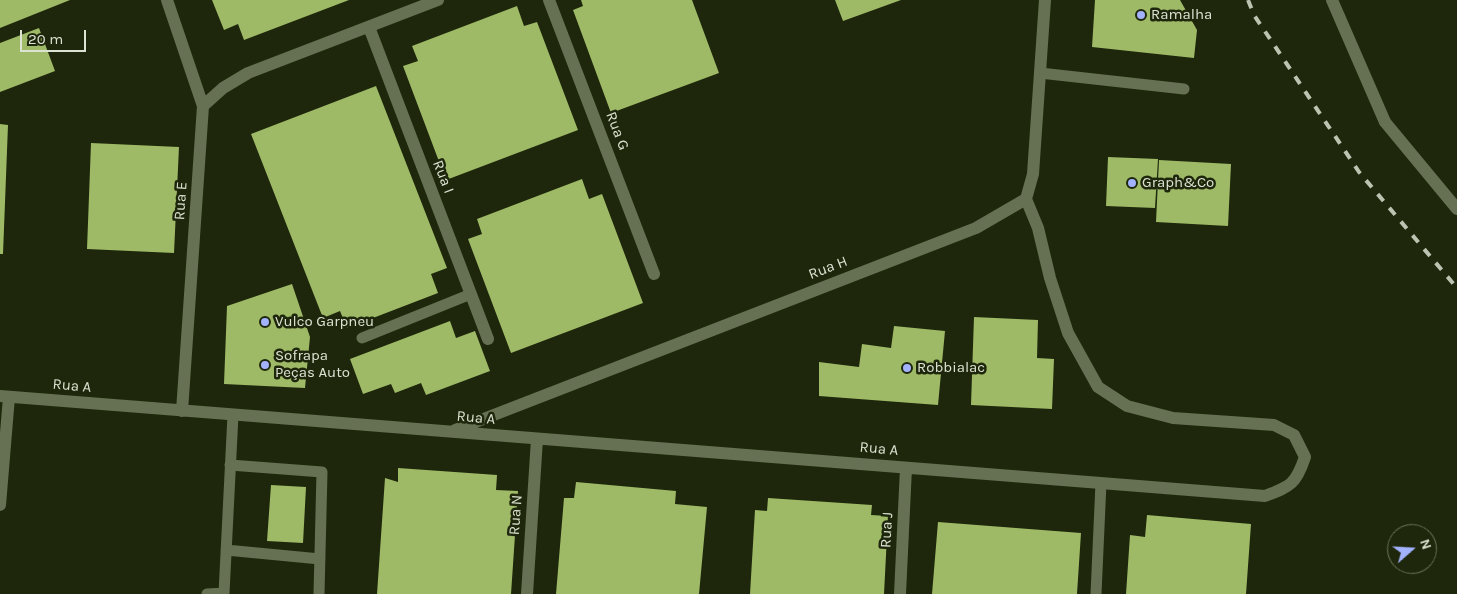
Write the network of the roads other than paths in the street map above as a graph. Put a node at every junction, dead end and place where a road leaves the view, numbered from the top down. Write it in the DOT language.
graph roads {
  1 [pos="166,0"];
  2 [pos="438,0"];
  3 [pos="549,0"];
  4 [pos="1045,0"];
  5 [pos="1332,0"];
  6 [pos="369,26"];
  7 [pos="1040,74"];
  8 [pos="1184,90"];
  9 [pos="203,106"];
  10 [pos="1026,199"];
  11 [pos="1457,209"];
  12 [pos="654,274"];
  13 [pos="471,294"];
  14 [pos="362,338"];
  15 [pos="488,339"];
  16 [pos="4,397"];
  17 [pos="182,411"];
  18 [pos="233,415"];
  19 [pos="450,432"];
  20 [pos="537,439"];
  21 [pos="230,465"];
  22 [pos="906,468"];
  23 [pos="1101,483"];
  24 [pos="0,505"];
  25 [pos="226,550"];
  26 [pos="320,559"];
  27 [pos="207,594"];
  28 [pos="318,594"];
  29 [pos="527,594"];
  30 [pos="900,594"];
  31 [pos="1096,594"];
  1 -- 9 [label="street, Rua E"];
  2 -- 6 [label="street"];
  3 -- 12 [label="street, Rua G"];
  4 -- 7 [label="street"];
  5 -- 11 [label="street"];
  6 -- 9 [label="street"];
  6 -- 13 [label="street, Rua I"];
  7 -- 8 [label="lane"];
  7 -- 10 [label="street"];
  9 -- 17 [label="street, Rua E"];
  10 -- 19 [label="street, Rua H"];
  10 -- 23 [label="street, Rua A"];
  13 -- 14 [label="lane"];
  13 -- 15 [label="street, Rua I"];
  16 -- 17 [label="street, Rua A"];
  16 -- 24 [label="street"];
  17 -- 18 [label="street, Rua A"];
  18 -- 19 [label="street, Rua A"];
  18 -- 21 [label="lane"];
  19 -- 20 [label="street, Rua A"];
  20 -- 22 [label="street, Rua A"];
  20 -- 29 [label="street, Rua N"];
  21 -- 25 [label="lane"];
  21 -- 26 [label="lane"];
  22 -- 23 [label="street, Rua A"];
  22 -- 30 [label="street, Rua J"];
  23 -- 31 [label="lane"];
  25 -- 26 [label="lane"];
  25 -- 27 [label="lane"];
  26 -- 28 [label="lane"];
}
